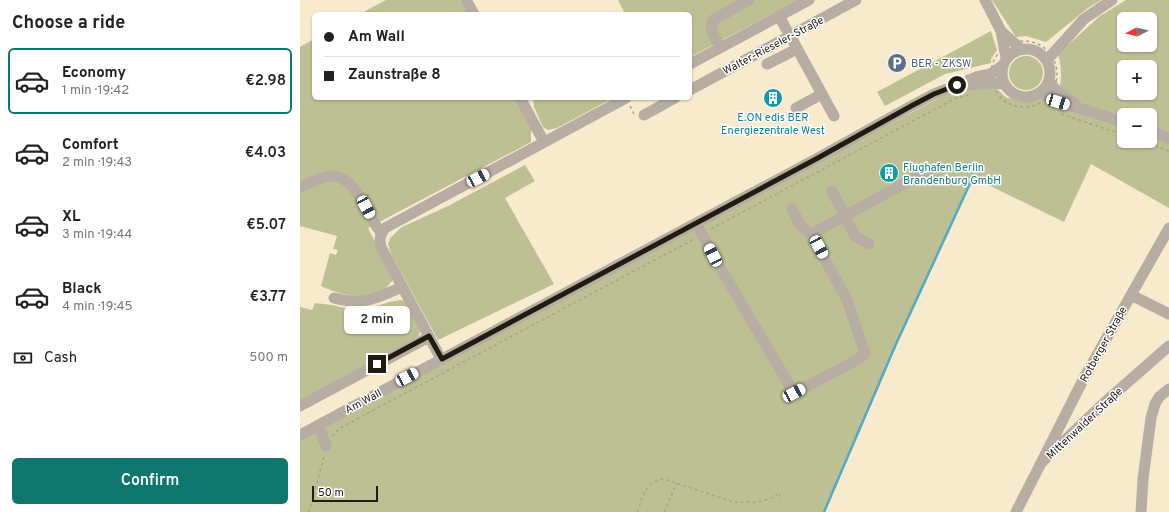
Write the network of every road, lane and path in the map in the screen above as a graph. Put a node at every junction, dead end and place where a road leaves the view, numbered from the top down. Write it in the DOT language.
graph roads {
  1 [pos="466,0"];
  2 [pos="750,0"];
  3 [pos="809,0"];
  4 [pos="856,0"];
  5 [pos="985,0"];
  6 [pos="1112,0"];
  7 [pos="794,4"];
  8 [pos="473,12"];
  9 [pos="780,16"];
  10 [pos="794,42"];
  11 [pos="1013,46"];
  12 [pos="720,47"];
  13 [pos="1046,53"];
  14 [pos="1004,62"];
  15 [pos="692,63"];
  16 [pos="767,64"];
  17 [pos="992,78"];
  18 [pos="1004,84"];
  19 [pos="692,89"];
  20 [pos="1049,89"];
  21 [pos="822,94"];
  22 [pos="971,94"];
  23 [pos="521,100"];
  24 [pos="622,100"];
  25 [pos="671,100"];
  26 [pos="796,108"];
  27 [pos="1060,113"];
  28 [pos="644,115"];
  29 [pos="834,116"];
  30 [pos="1117,120"];
  31 [pos="1117,133"];
  32 [pos="1157,134"];
  33 [pos="1169,138"];
  34 [pos="544,142"];
  35 [pos="1157,146"];
  36 [pos="1169,151"];
  37 [pos="928,171"];
  38 [pos="300,187"];
  39 [pos="832,191"];
  40 [pos="792,209"];
  41 [pos="844,216"];
  42 [pos="696,223"];
  43 [pos="1169,228"];
  44 [pos="381,233"];
  45 [pos="702,234"];
  46 [pos="812,234"];
  47 [pos="869,244"];
  48 [pos="402,287"];
  49 [pos="1131,295"];
  50 [pos="334,298"];
  51 [pos="1169,314"];
  52 [pos="429,336"];
  53 [pos="1169,346"];
  54 [pos="442,359"];
  55 [pos="1169,389"];
  56 [pos="300,406"];
  57 [pos="319,425"];
  58 [pos="300,435"];
  59 [pos="326,446"];
  60 [pos="1041,463"];
  61 [pos="677,483"];
  62 [pos="780,497"];
  63 [pos="309,512"];
  64 [pos="637,512"];
  65 [pos="664,512"];
  66 [pos="1016,512"];
  67 [pos="1141,512"];
  1 -- 8 [label="street"];
  2 -- 12 [label="street"];
  3 -- 7 [label="street"];
  4 -- 10 [label="street, Walter-Rieseler-Straße"];
  5 -- 11 [label="street"];
  6 -- 13 [label="street"];
  7 -- 9 [label="street"];
  9 -- 10 [label="street"];
  9 -- 12 [label="street"];
  10 -- 16 [label="street"];
  10 -- 19 [label="street, Walter-Rieseler-Straße"];
  10 -- 21 [label="street"];
  11 -- 13 [label="street"];
  11 -- 13 [label="path"];
  11 -- 14 [label="street"];
  11 -- 14 [label="street"];
  11 -- 17 [label="path"];
  12 -- 15 [label="street"];
  13 -- 20 [label="street"];
  13 -- 20 [label="path"];
  14 -- 17 [label="street, Am Wall"];
  14 -- 18 [label="street"];
  17 -- 18 [label="street, Am Wall"];
  17 -- 20 [label="path"];
  17 -- 42 [label="street, Am Wall"];
  18 -- 20 [label="street"];
  20 -- 30 [label="street"];
  21 -- 26 [label="street"];
  21 -- 29 [label="street"];
  22 -- 45 [label="path"];
  23 -- 34 [label="street"];
  24 -- 34 [label="street"];
  25 -- 28 [label="street"];
  27 -- 31 [label="path"];
  32 -- 33 [label="street"];
  34 -- 44 [label="street"];
  35 -- 36 [label="path"];
  37 -- 41 [label="street"];
  38 -- 44 [label="street"];
  39 -- 41 [label="street"];
  40 -- 46 [label="street"];
  41 -- 46 [label="street"];
  41 -- 47 [label="street"];
  42 -- 45 [label="street"];
  42 -- 54 [label="street, Am Wall"];
  43 -- 49 [label="street, Rotberger Straße"];
  44 -- 48 [label="street"];
  45 -- 46 [label="street"];
  45 -- 59 [label="path"];
  48 -- 50 [label="street"];
  48 -- 52 [label="street"];
  49 -- 51 [label="street"];
  49 -- 60 [label="street, Rotberger Straße"];
  52 -- 54 [label="street"];
  52 -- 56 [label="street"];
  53 -- 60 [label="street, Mittenwalder Straße"];
  54 -- 57 [label="street, Am Wall"];
  55 -- 67 [label="street"];
  57 -- 58 [label="street, Am Wall"];
  57 -- 59 [label="street"];
  59 -- 63 [label="path"];
  60 -- 66 [label="street, Mittenwalder Straße"];
  61 -- 62 [label="path"];
  61 -- 64 [label="path"];
  61 -- 65 [label="path"];
}
